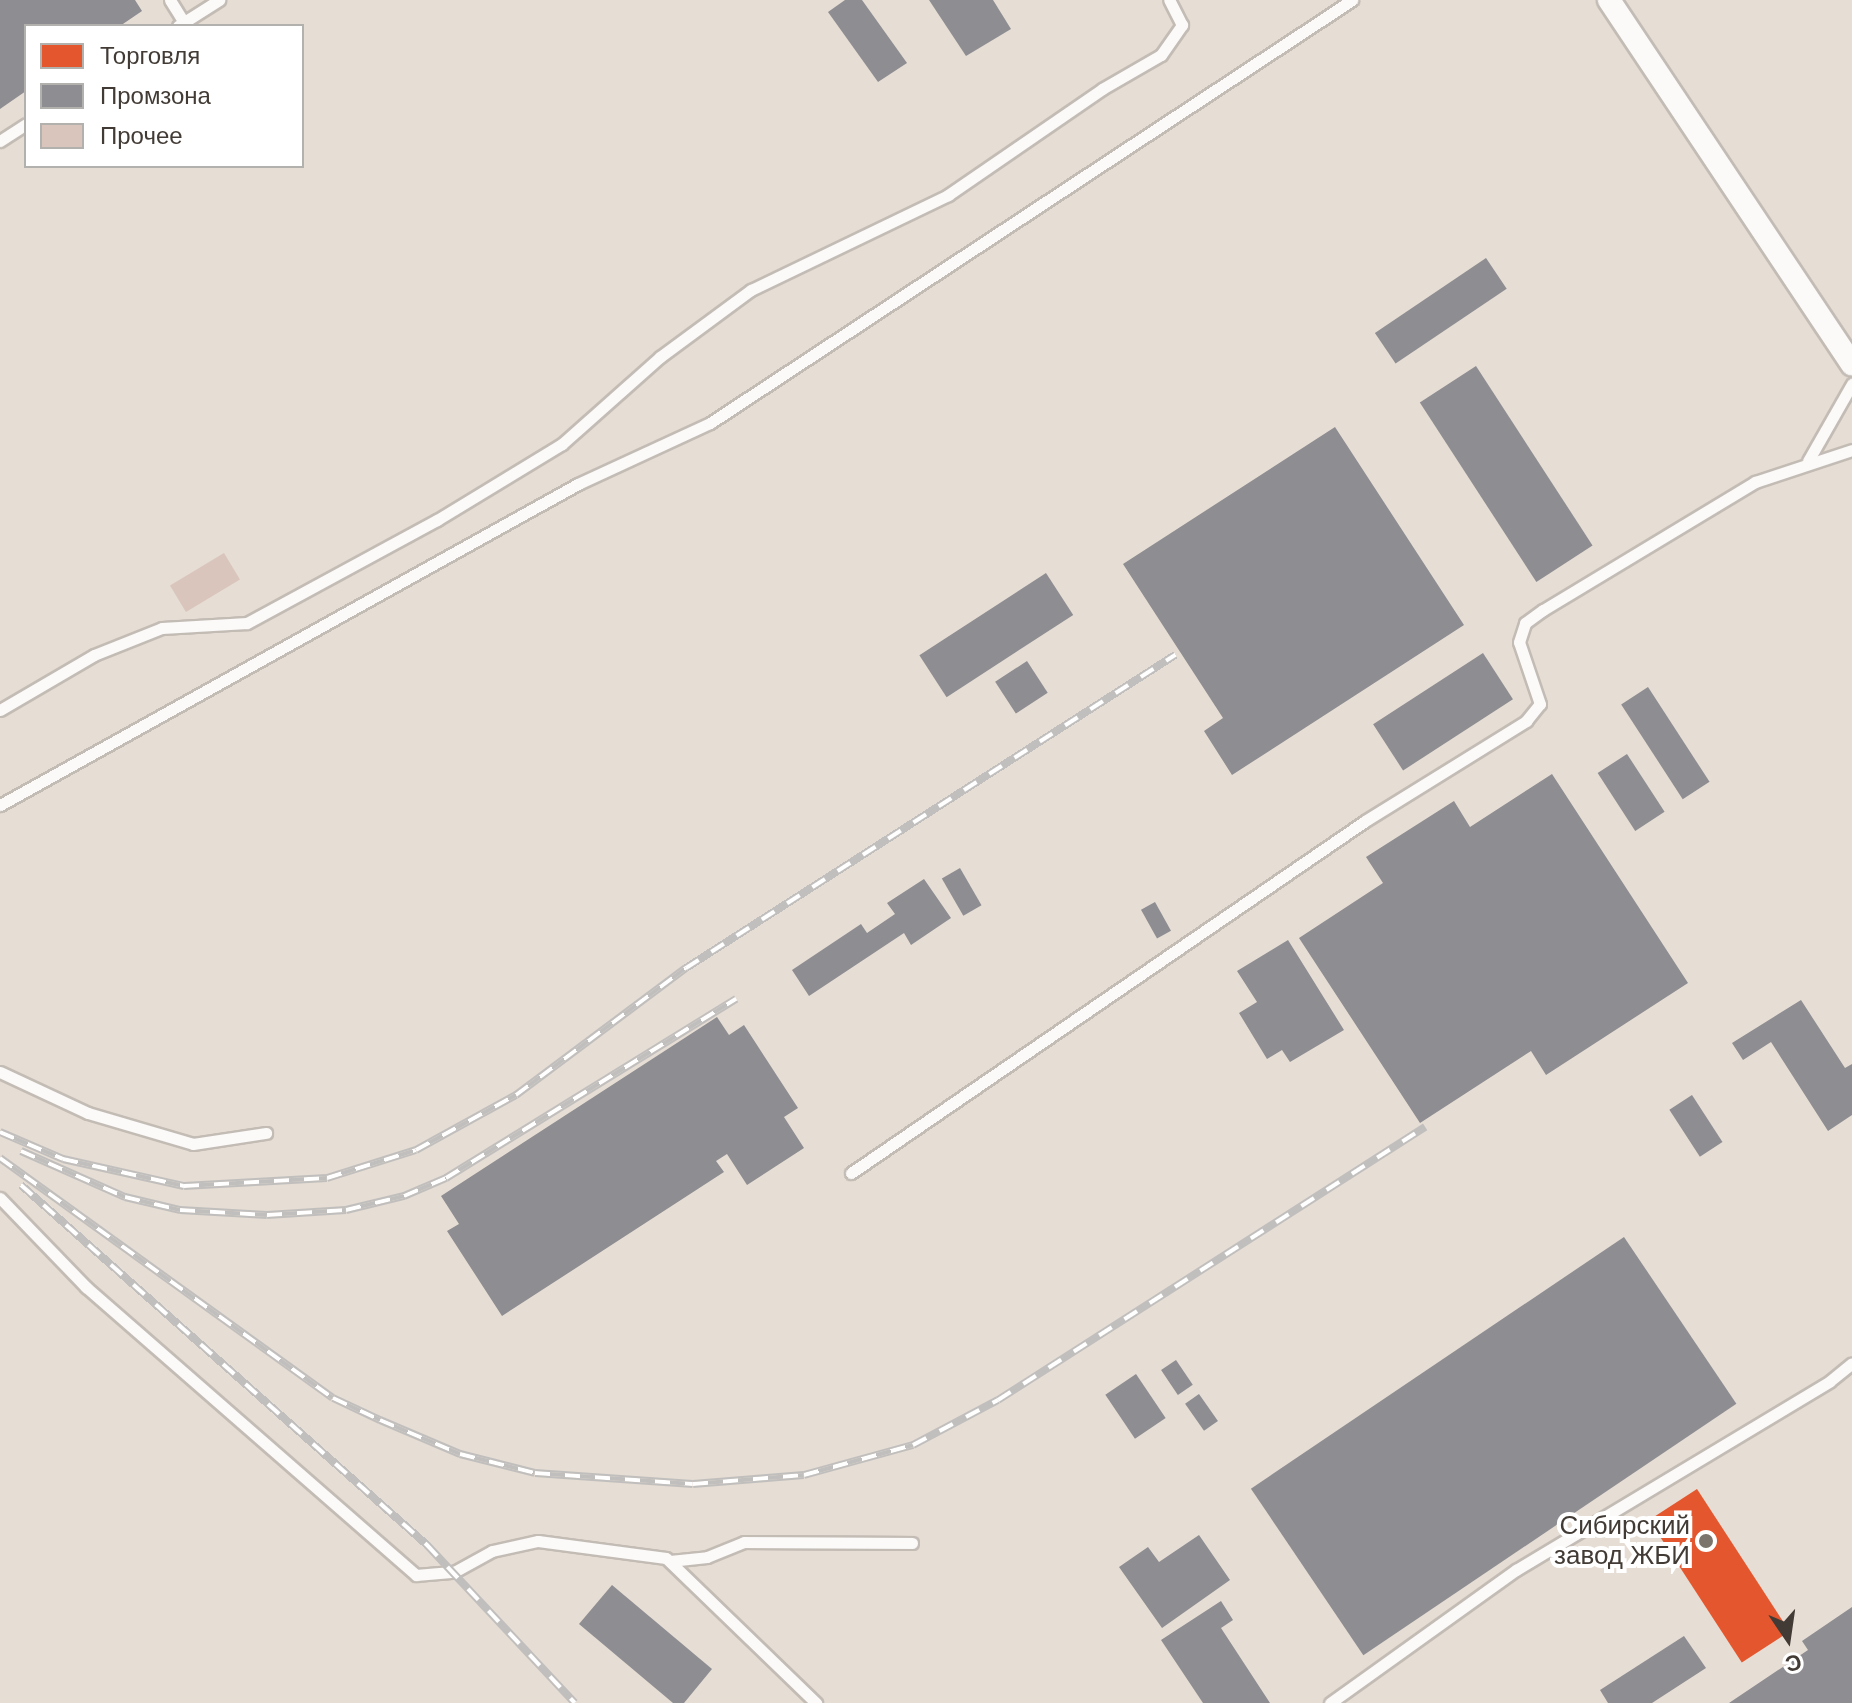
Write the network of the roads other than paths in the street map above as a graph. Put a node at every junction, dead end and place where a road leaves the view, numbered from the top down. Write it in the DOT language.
graph roads {
  1 [pos="170,0"];
  2 [pos="219,0"];
  3 [pos="1169,0"];
  4 [pos="1352,0"];
  5 [pos="1609,0"];
  6 [pos="181,24"];
  7 [pos="24,125"];
  8 [pos="0,141"];
  9 [pos="1852,364"];
  10 [pos="1852,384"];
  11 [pos="1852,450"];
  12 [pos="1808,461"];
  13 [pos="0,710"];
  14 [pos="0,805"];
  15 [pos="0,1072"];
  16 [pos="266,1133"];
  17 [pos="851,1173"];
  18 [pos="0,1198"];
  19 [pos="1852,1363"];
  20 [pos="912,1543"];
  21 [pos="670,1561"];
  22 [pos="816,1703"];
  23 [pos="1330,1703"];
  1 -- 6 [label="lane"];
  2 -- 6 [label="lane"];
  3 -- 13 [label="lane"];
  4 -- 14 [label="lane"];
  5 -- 9 [label="street"];
  7 -- 8 [label="lane"];
  10 -- 12 [label="lane"];
  11 -- 12 [label="lane"];
  12 -- 17 [label="lane"];
  15 -- 16 [label="lane"];
  18 -- 21 [label="lane"];
  19 -- 23 [label="lane"];
  20 -- 21 [label="lane"];
  21 -- 22 [label="lane"];
}
